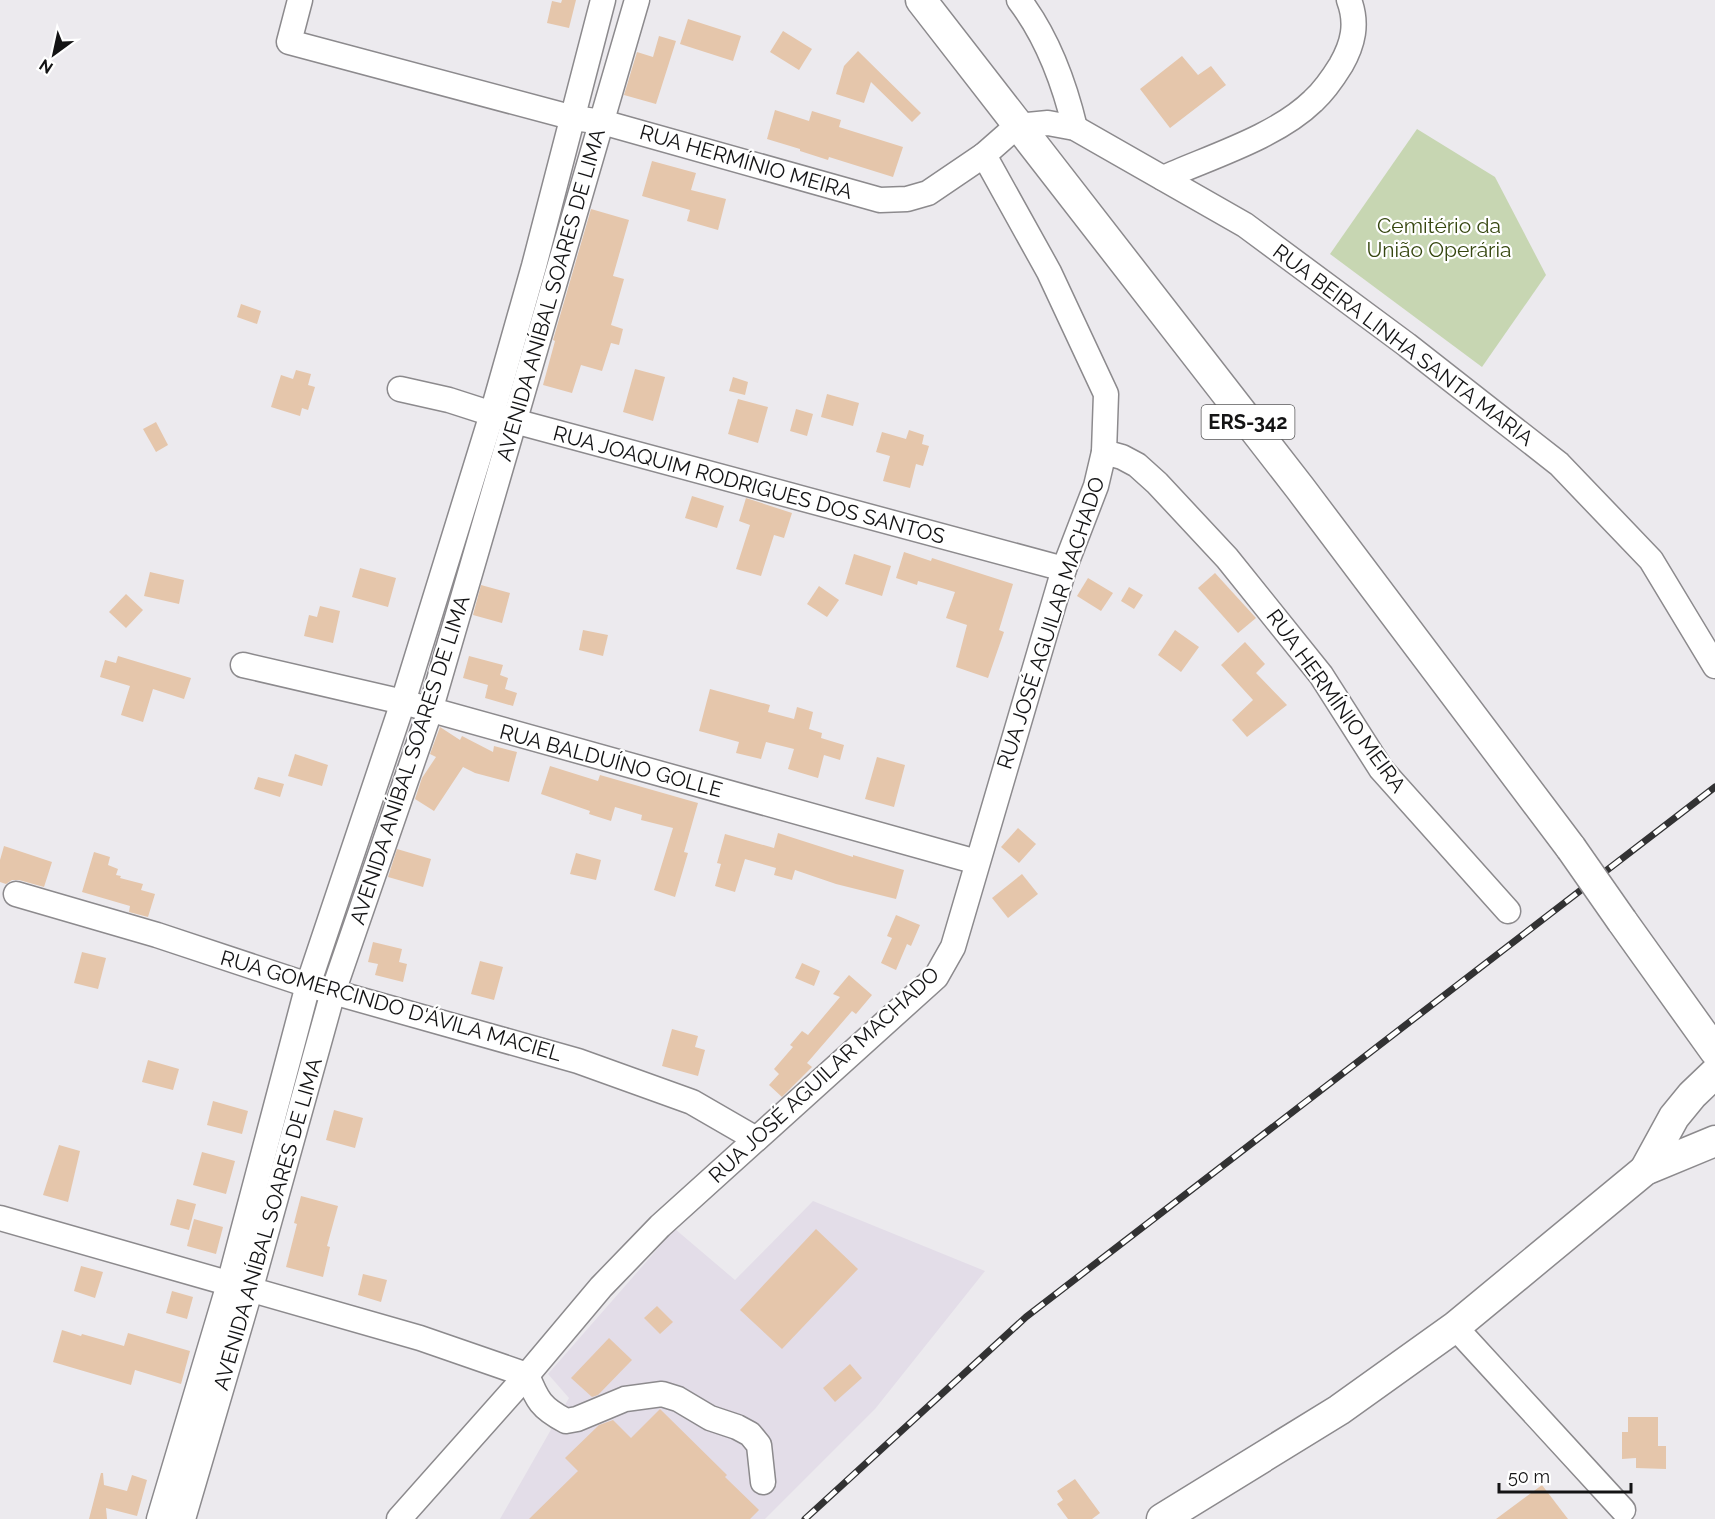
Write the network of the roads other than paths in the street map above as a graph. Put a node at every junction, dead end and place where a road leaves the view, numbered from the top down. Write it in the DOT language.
graph roads {
  1 [pos="300,0"];
  2 [pos="603,0"];
  3 [pos="637,0"];
  4 [pos="921,0"];
  5 [pos="1019,0"];
  6 [pos="1349,0"];
  7 [pos="574,117"];
  8 [pos="602,122"];
  9 [pos="1017,126"];
  10 [pos="1075,128"];
  11 [pos="984,155"];
  12 [pos="1163,178"];
  13 [pos="400,389"];
  14 [pos="503,418"];
  15 [pos="1104,452"];
  16 [pos="1064,569"];
  17 [pos="243,665"];
  18 [pos="1715,666"];
  19 [pos="403,702"];
  20 [pos="430,711"];
  21 [pos="977,862"];
  22 [pos="16,894"];
  23 [pos="1508,911"];
  24 [pos="308,985"];
  25 [pos="333,992"];
  26 [pos="1715,1051"];
  27 [pos="1715,1074"];
  28 [pos="756,1139"];
  29 [pos="1715,1141"];
  30 [pos="1645,1170"];
  31 [pos="0,1218"];
  32 [pos="239,1288"];
  33 [pos="1455,1327"];
  34 [pos="527,1375"];
  35 [pos="763,1482"];
  36 [pos="1623,1510"];
  37 [pos="159,1519"];
  38 [pos="183,1519"];
  39 [pos="399,1519"];
  40 [pos="1162,1519"];
  1 -- 7 [label="street, RUA HERMÍNIO MEIRA"];
  2 -- 7 [label="street, AVENIDA ANÍBAL SOARES DE LIMA"];
  3 -- 8 [label="street, AVENIDA ANÍBAL SOARES DE LIMA"];
  4 -- 9 [label="main road, ERS-342"];
  5 -- 10 [label="street"];
  6 -- 12 [label="street"];
  7 -- 8 [label="street, RUA HERMÍNIO MEIRA"];
  7 -- 14 [label="street, AVENIDA ANÍBAL SOARES DE LIMA"];
  8 -- 11 [label="street, RUA HERMÍNIO MEIRA"];
  8 -- 14 [label="street, AVENIDA ANÍBAL SOARES DE LIMA"];
  9 -- 10 [label="street, RUA BEIRA LINHA SANTA MARIA"];
  9 -- 11 [label="street, RUA HERMÍNIO MEIRA"];
  9 -- 26 [label="main road, ERS-342, bridge"];
  10 -- 12 [label="street, RUA BEIRA LINHA SANTA MARIA"];
  11 -- 15 [label="street, RUA JOSÉ AGUILAR MACHADO"];
  12 -- 18 [label="street, RUA BEIRA LINHA SANTA MARIA"];
  13 -- 14 [label="street, RUA JOAQUIM RODRIGUES DOS SANTOS"];
  14 -- 16 [label="street, RUA JOAQUIM RODRIGUES DOS SANTOS"];
  14 -- 19 [label="street, AVENIDA ANÍBAL SOARES DE LIMA"];
  14 -- 20 [label="street, AVENIDA ANÍBAL SOARES DE LIMA"];
  15 -- 16 [label="street, RUA JOSÉ AGUILAR MACHADO"];
  15 -- 23 [label="street, RUA HERMÍNIO MEIRA"];
  16 -- 21 [label="street, RUA JOSÉ AGUILAR MACHADO"];
  17 -- 19 [label="street, RUA BALDUÍNO GOLLE"];
  19 -- 20 [label="street, RUA BALDUÍNO GOLLE"];
  19 -- 24 [label="street, AVENIDA ANÍBAL SOARES DE LIMA"];
  20 -- 21 [label="street, RUA BALDUÍNO GOLLE"];
  20 -- 25 [label="street, AVENIDA ANÍBAL SOARES DE LIMA"];
  21 -- 28 [label="street, RUA JOSÉ AGUILAR MACHADO"];
  22 -- 24 [label="street, RUA GOMERCINDO D'ÁVILA MACIEL"];
  24 -- 25 [label="street, RUA GOMERCINDO D'ÁVILA MACIEL"];
  24 -- 32 [label="street, AVENIDA ANÍBAL SOARES DE LIMA"];
  25 -- 28 [label="street, RUA GOMERCINDO D'ÁVILA MACIEL"];
  25 -- 32 [label="street, AVENIDA ANÍBAL SOARES DE LIMA"];
  27 -- 30 [label="main road"];
  28 -- 34 [label="street, RUA JOSÉ AGUILAR MACHADO"];
  29 -- 30 [label="main road"];
  30 -- 33 [label="main road"];
  31 -- 32 [label="street"];
  32 -- 34 [label="street"];
  32 -- 37 [label="street, AVENIDA ANÍBAL SOARES DE LIMA"];
  32 -- 38 [label="street, AVENIDA ANÍBAL SOARES DE LIMA"];
  33 -- 36 [label="street"];
  33 -- 40 [label="main road"];
  34 -- 35 [label="street"];
  34 -- 39 [label="street, RUA JOSÉ AGUILAR MACHADO"];
}
